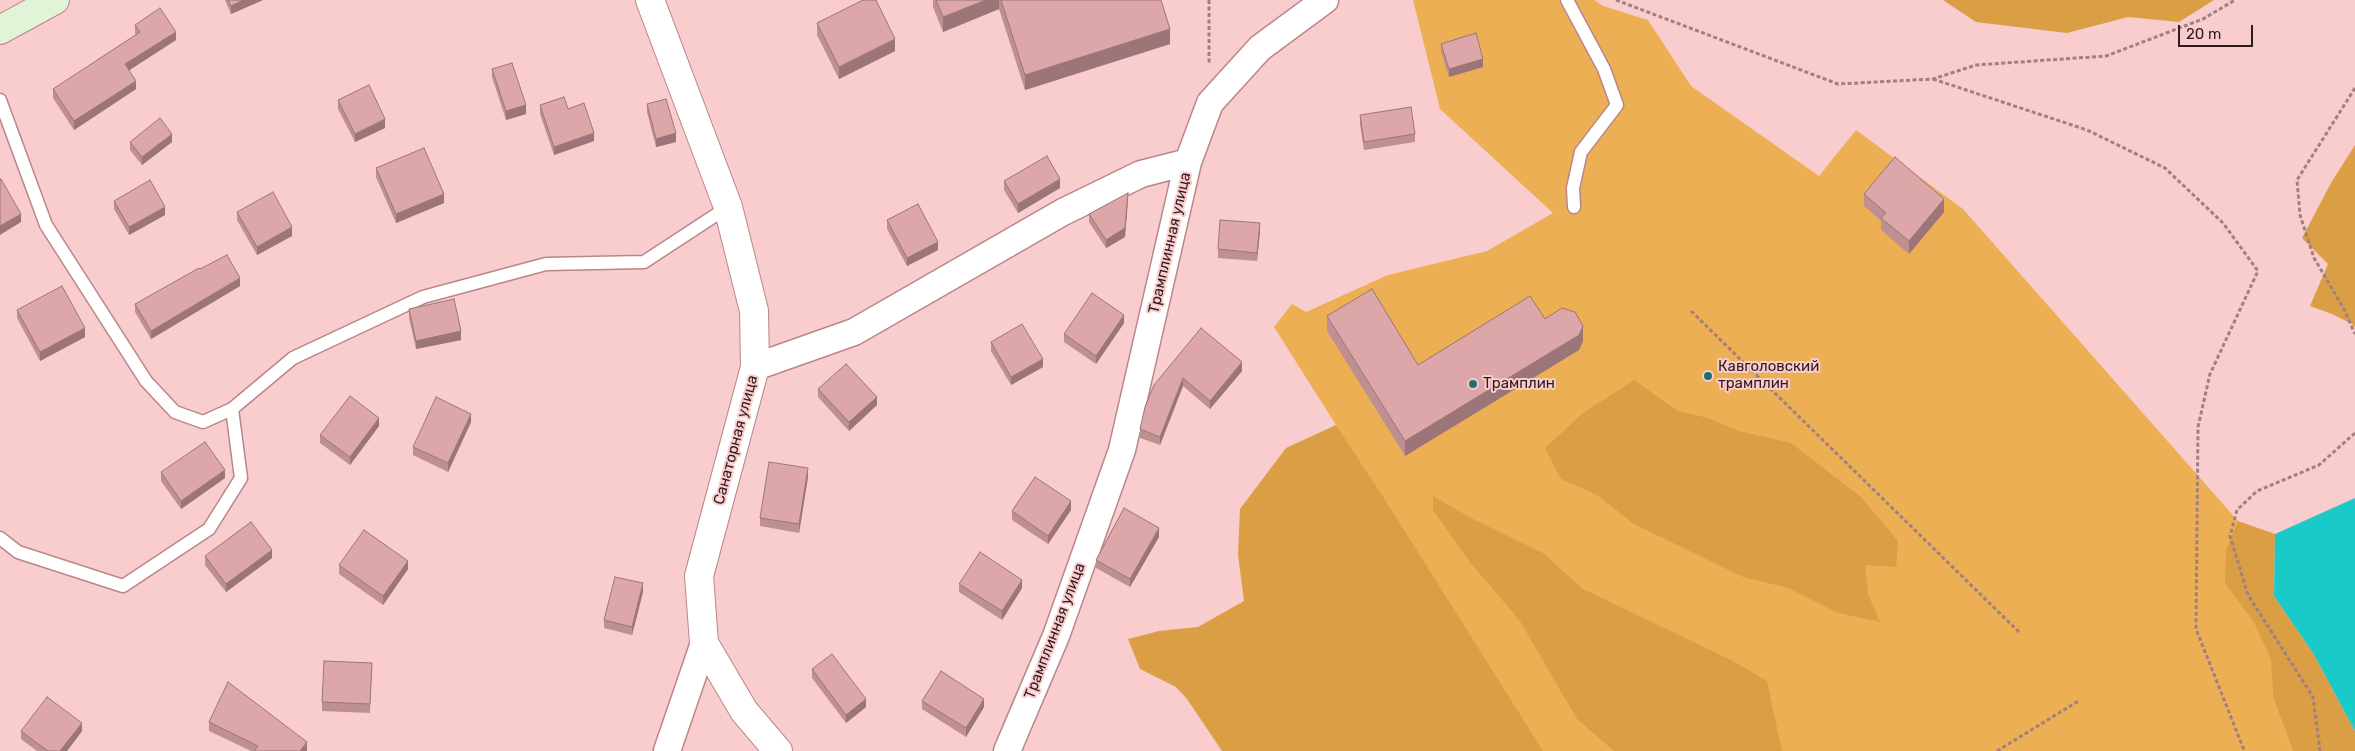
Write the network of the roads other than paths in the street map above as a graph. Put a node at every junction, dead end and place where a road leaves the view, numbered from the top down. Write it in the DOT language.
graph roads {
  1 [pos="55,0"];
  2 [pos="650,0"];
  3 [pos="1325,0"];
  4 [pos="1567,0"];
  5 [pos="0,30"];
  6 [pos="0,100"];
  7 [pos="1188,162"];
  8 [pos="728,207"];
  9 [pos="1574,207"];
  10 [pos="755,368"];
  11 [pos="232,409"];
  12 [pos="0,538"];
  13 [pos="704,644"];
  14 [pos="667,751"];
  15 [pos="778,751"];
  16 [pos="1007,751"];
  1 -- 5 [label="main road"];
  2 -- 8 [label="street, Санаторная улица"];
  3 -- 7 [label="street"];
  4 -- 9 [label="lane"];
  6 -- 11 [label="lane"];
  7 -- 10 [label="street, Трамплинная улица"];
  7 -- 16 [label="street, Трамплинная улица"];
  8 -- 10 [label="street, Санаторная улица"];
  8 -- 11 [label="lane"];
  10 -- 13 [label="street, Санаторная улица"];
  11 -- 12 [label="lane"];
  13 -- 14 [label="street"];
  13 -- 15 [label="street, Санаторная улица"];
}
